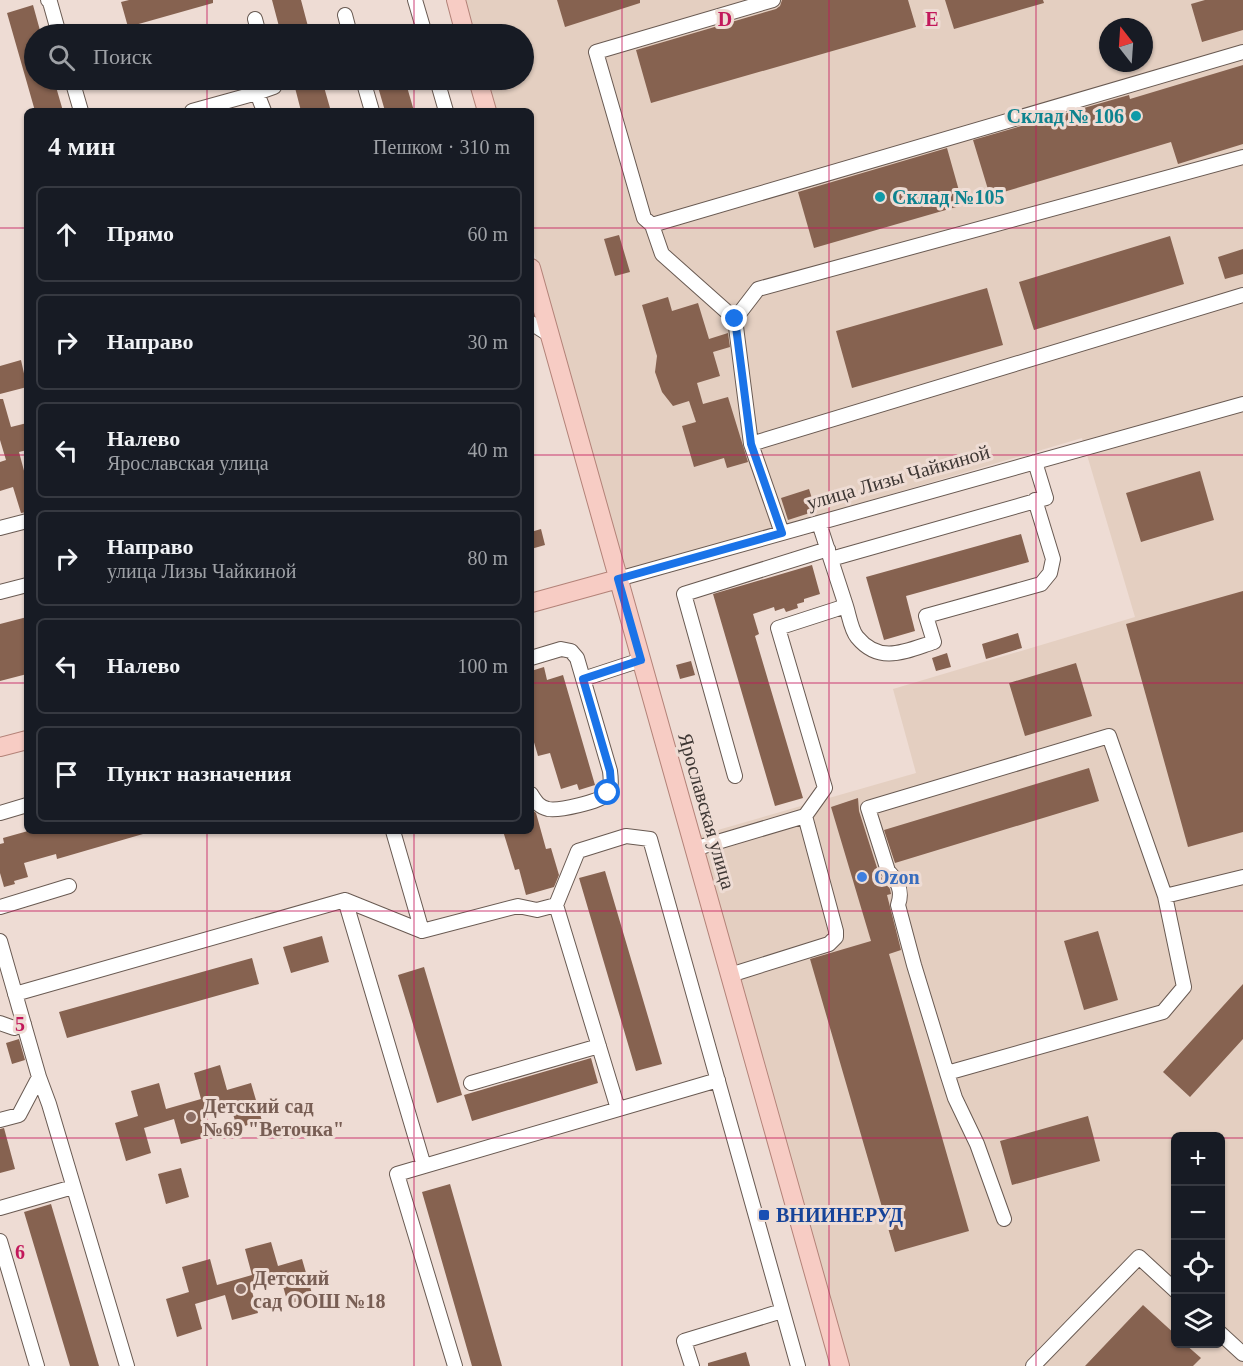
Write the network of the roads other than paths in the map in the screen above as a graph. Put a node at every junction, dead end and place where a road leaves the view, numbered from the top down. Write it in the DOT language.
graph roads {
  1 [pos="416,0"];
  2 [pos="456,0"];
  3 [pos="773,0"];
  4 [pos="51,1"];
  5 [pos="345,15"];
  6 [pos="255,19"];
  7 [pos="57,24"];
  8 [pos="256,24"];
  9 [pos="347,24"];
  10 [pos="422,24"];
  11 [pos="462,24"];
  12 [pos="1243,52"];
  13 [pos="75,90"];
  14 [pos="266,90"];
  15 [pos="366,90"];
  16 [pos="441,90"];
  17 [pos="481,90"];
  18 [pos="258,93"];
  19 [pos="80,108"];
  20 [pos="203,108"];
  21 [pos="263,108"];
  22 [pos="371,108"];
  23 [pos="445,108"];
  24 [pos="486,108"];
  25 [pos="1243,157"];
  26 [pos="652,225"];
  27 [pos="534,279"];
  28 [pos="1243,295"];
  29 [pos="735,319"];
  30 [pos="534,325"];
  31 [pos="550,335"];
  32 [pos="1243,405"];
  33 [pos="751,444"];
  34 [pos="1035,462"];
  35 [pos="1035,500"];
  36 [pos="24,522"];
  37 [pos="819,523"];
  38 [pos="0,528"];
  39 [pos="782,533"];
  40 [pos="829,554"];
  41 [pos="618,579"];
  42 [pos="24,586"];
  43 [pos="0,592"];
  44 [pos="534,602"];
  45 [pos="846,606"];
  46 [pos="534,657"];
  47 [pos="641,660"];
  48 [pos="583,679"];
  49 [pos="24,741"];
  50 [pos="0,747"];
  51 [pos="735,776"];
  52 [pos="534,799"];
  53 [pos="24,807"];
  54 [pos="0,813"];
  55 [pos="805,816"];
  56 [pos="394,834"];
  57 [pos="694,849"];
  58 [pos="1243,877"];
  59 [pos="69,886"];
  60 [pos="1165,896"];
  61 [pos="345,900"];
  62 [pos="556,905"];
  63 [pos="0,907"];
  64 [pos="423,931"];
  65 [pos="0,941"];
  66 [pos="730,975"];
  67 [pos="15,994"];
  68 [pos="0,1023"];
  69 [pos="24,1024"];
  70 [pos="599,1046"];
  71 [pos="947,1073"];
  72 [pos="39,1077"];
  73 [pos="718,1080"];
  74 [pos="471,1083"];
  75 [pos="618,1109"];
  76 [pos="0,1120"];
  77 [pos="424,1166"];
  78 [pos="73,1187"];
  79 [pos="0,1208"];
  80 [pos="1004,1219"];
  81 [pos="0,1241"];
  82 [pos="1171,1286"];
  83 [pos="782,1311"];
  84 [pos="1225,1337"];
  85 [pos="1243,1354"];
  86 [pos="37,1366"];
  87 [pos="127,1366"];
  88 [pos="454,1366"];
  89 [pos="692,1366"];
  90 [pos="798,1366"];
  91 [pos="840,1366"];
  92 [pos="1034,1366"];
  1 -- 10 [label="street"];
  2 -- 11 [label="main road"];
  3 -- 26 [label="street"];
  4 -- 7 [label="street"];
  5 -- 9 [label="street"];
  6 -- 8 [label="street"];
  12 -- 26 [label="street"];
  13 -- 19 [label="street"];
  14 -- 18 [label="street"];
  15 -- 22 [label="street"];
  16 -- 23 [label="street"];
  17 -- 24 [label="main road"];
  18 -- 20 [label="street"];
  18 -- 21 [label="street"];
  25 -- 29 [label="street"];
  26 -- 29 [label="street"];
  27 -- 31 [label="main road, Ярославская улица"];
  28 -- 33 [label="street"];
  29 -- 33 [label="street"];
  30 -- 31 [label="street"];
  31 -- 41 [label="main road, Ярославская улица"];
  32 -- 34 [label="street, улица Лизы Чайкиной"];
  33 -- 39 [label="street"];
  34 -- 35 [label="street"];
  34 -- 37 [label="street, улица Лизы Чайкиной"];
  35 -- 40 [label="street"];
  35 -- 45 [label="street"];
  36 -- 38 [label="street"];
  37 -- 39 [label="street, улица Лизы Чайкиной"];
  37 -- 40 [label="street"];
  39 -- 41 [label="street, улица Лизы Чайкиной"];
  40 -- 45 [label="street"];
  40 -- 51 [label="street"];
  41 -- 44 [label="main road, улица Лизы Чайкиной"];
  41 -- 47 [label="main road, Ярославская улица"];
  42 -- 43 [label="street"];
  45 -- 55 [label="street"];
  46 -- 48 [label="street"];
  47 -- 48 [label="street"];
  47 -- 57 [label="main road, Ярославская улица"];
  48 -- 52 [label="street"];
  49 -- 50 [label="main road"];
  53 -- 54 [label="street"];
  55 -- 57 [label="street"];
  55 -- 66 [label="street"];
  56 -- 64 [label="street"];
  57 -- 66 [label="main road, Ярославская улица"];
  58 -- 60 [label="street"];
  59 -- 63 [label="street"];
  60 -- 71 [label="street"];
  60 -- 71 [label="street"];
  61 -- 64 [label="street"];
  61 -- 67 [label="street"];
  61 -- 77 [label="street"];
  62 -- 64 [label="street"];
  62 -- 70 [label="street"];
  62 -- 73 [label="street"];
  65 -- 67 [label="street"];
  66 -- 91 [label="main road, Ярославская улица"];
  67 -- 69 [label="street"];
  68 -- 69 [label="street"];
  69 -- 72 [label="street"];
  70 -- 74 [label="street"];
  70 -- 75 [label="street"];
  71 -- 80 [label="street"];
  72 -- 76 [label="street"];
  72 -- 78 [label="street"];
  73 -- 75 [label="street"];
  73 -- 83 [label="street"];
  75 -- 77 [label="street"];
  77 -- 88 [label="street"];
  78 -- 79 [label="street"];
  78 -- 87 [label="street"];
  81 -- 86 [label="street"];
  82 -- 92 [label="street"];
  83 -- 89 [label="street"];
  83 -- 90 [label="street"];
  84 -- 85 [label="street"];
}
